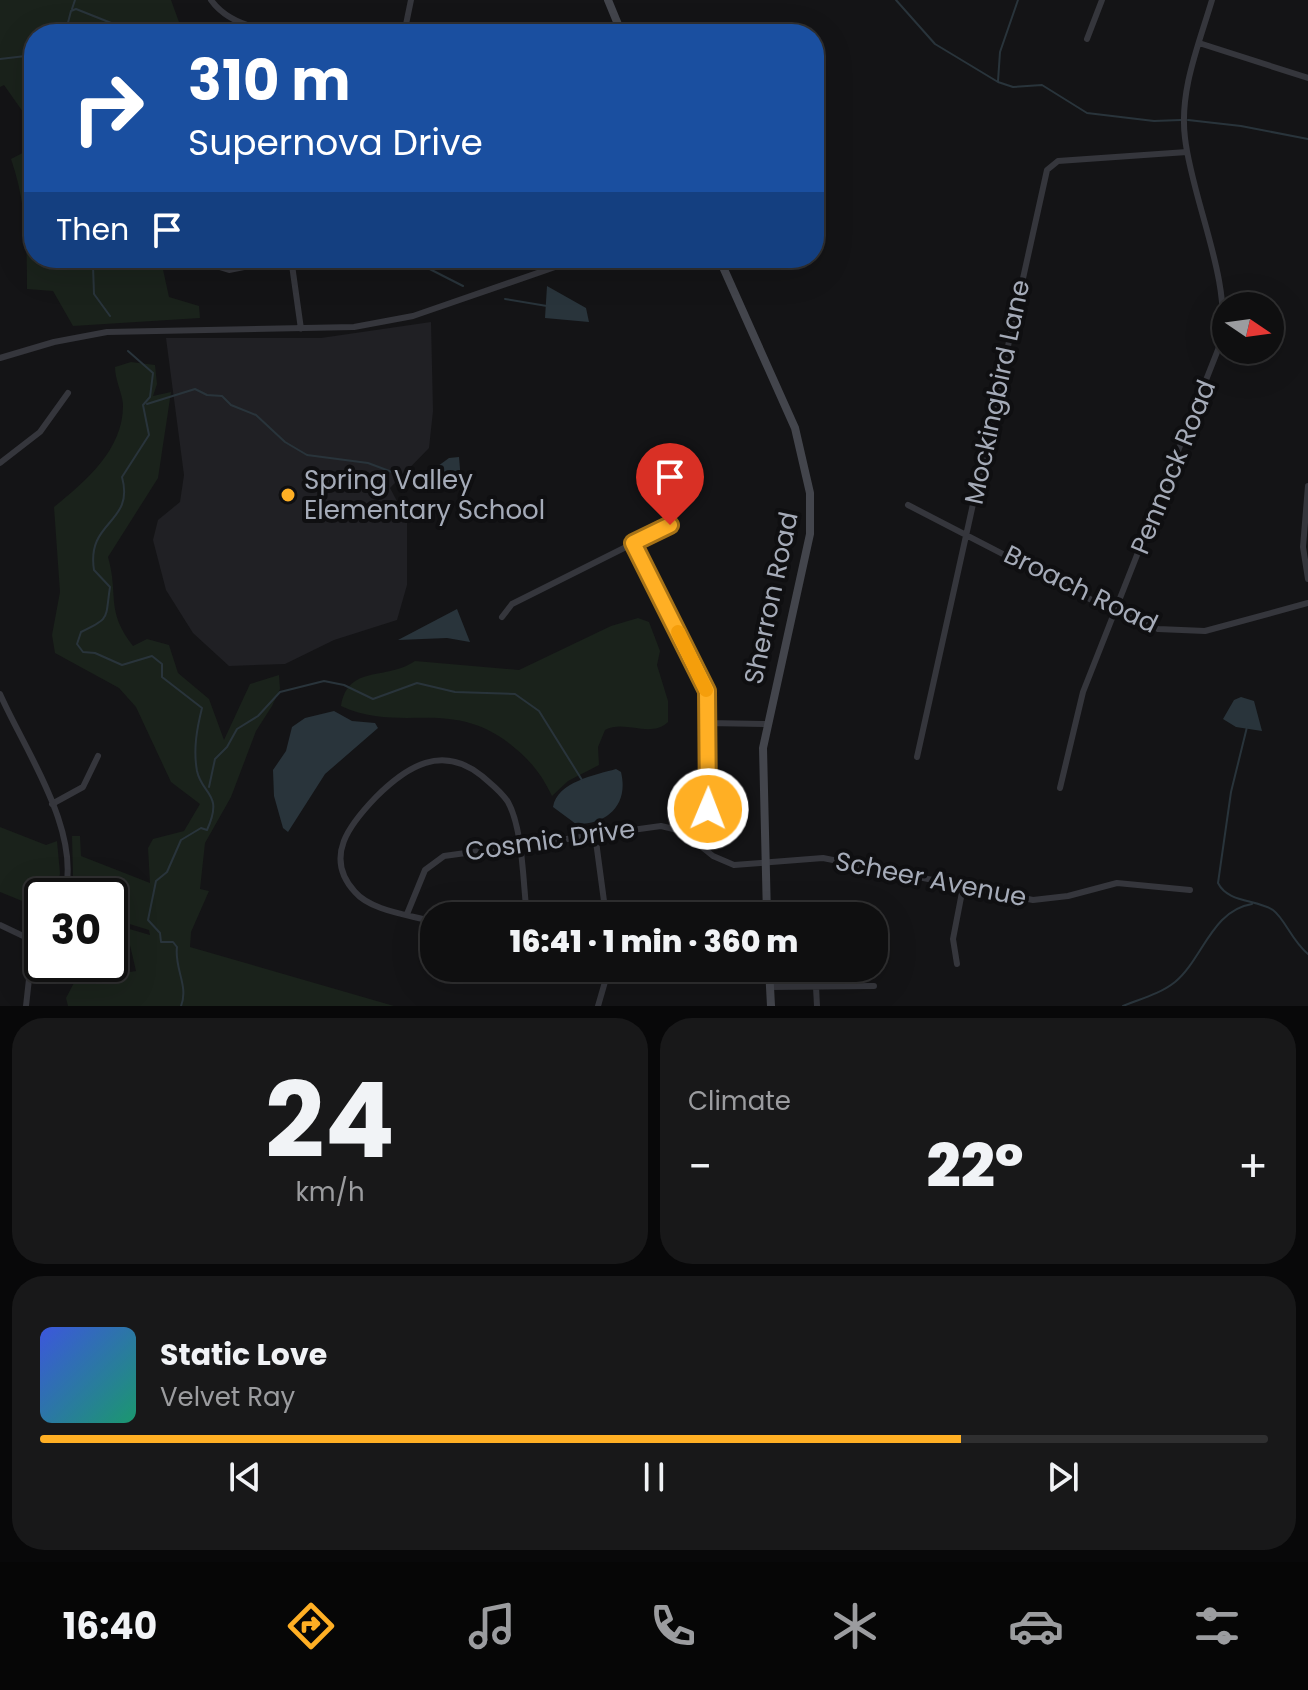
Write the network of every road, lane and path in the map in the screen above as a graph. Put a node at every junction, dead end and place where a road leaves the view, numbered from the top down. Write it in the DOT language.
graph roads {
  1 [pos="211,0"];
  2 [pos="411,0"];
  3 [pos="608,0"];
  4 [pos="1102,0"];
  5 [pos="1212,0"];
  6 [pos="243,24"];
  7 [pos="406,24"];
  8 [pos="618,24"];
  9 [pos="1087,39"];
  10 [pos="1199,43"];
  11 [pos="1308,78"];
  12 [pos="1187,152"];
  13 [pos="292,268"];
  14 [pos="552,268"];
  15 [pos="723,268"];
  16 [pos="301,329"];
  17 [pos="0,358"];
  18 [pos="68,393"];
  19 [pos="0,463"];
  20 [pos="1308,486"];
  21 [pos="908,505"];
  22 [pos="670,525"];
  23 [pos="966,532"];
  24 [pos="633,543"];
  25 [pos="1308,579"];
  26 [pos="1308,603"];
  27 [pos="1115,612"];
  28 [pos="502,617"];
  29 [pos="1,699"];
  30 [pos="708,723"];
  31 [pos="766,724"];
  32 [pos="98,756"];
  33 [pos="917,757"];
  34 [pos="1060,788"];
  35 [pos="52,804"];
  36 [pos="595,834"];
  37 [pos="694,838"];
  38 [pos="518,844"];
  39 [pos="765,864"];
  40 [pos="65,878"];
  41 [pos="963,887"];
  42 [pos="1190,890"];
  43 [pos="525,902"];
  44 [pos="604,902"];
  45 [pos="766,902"];
  46 [pos="407,914"];
  47 [pos="420,918"];
  48 [pos="0,925"];
  49 [pos="24,935"];
  50 [pos="957,964"];
  51 [pos="28,982"];
  52 [pos="605,982"];
  53 [pos="770,982"];
  54 [pos="874,986"];
  55 [pos="770,987"];
  56 [pos="816,987"];
  57 [pos="25,1006"];
  58 [pos="598,1006"];
  59 [pos="771,1006"];
  60 [pos="817,1006"];
  1 -- 6 [label="street"];
  2 -- 7 [label="street"];
  3 -- 8 [label="main road"];
  4 -- 9 [label="street"];
  5 -- 10 [label="street, Pennock Road"];
  10 -- 11 [label="street"];
  10 -- 12 [label="street, Pennock Road"];
  12 -- 23 [label="street, Mockingbird Lane"];
  12 -- 27 [label="street, Pennock Road"];
  13 -- 16 [label="street"];
  14 -- 16 [label="street"];
  15 -- 31 [label="main road, Sherron Road"];
  16 -- 17 [label="street"];
  18 -- 19 [label="street"];
  20 -- 25 [label="street"];
  21 -- 23 [label="street, Broach Road"];
  22 -- 24 [label="street"];
  23 -- 27 [label="street, Broach Road"];
  23 -- 33 [label="street, Mockingbird Lane"];
  24 -- 28 [label="street"];
  24 -- 30 [label="street"];
  26 -- 27 [label="street, Broach Road"];
  27 -- 34 [label="street, Pennock Road"];
  29 -- 35 [label="street"];
  30 -- 31 [label="street"];
  30 -- 37 [label="street"];
  31 -- 39 [label="main road, Sherron Road"];
  32 -- 35 [label="street"];
  35 -- 40 [label="street"];
  36 -- 37 [label="street, Cosmic Drive"];
  36 -- 38 [label="street, Cosmic Drive"];
  36 -- 44 [label="street"];
  37 -- 39 [label="street, Cosmic Drive"];
  38 -- 43 [label="street"];
  38 -- 46 [label="street, Cosmic Drive"];
  38 -- 46 [label="street"];
  39 -- 41 [label="street, Scheer Avenue"];
  39 -- 45 [label="main road, Sherron Road"];
  41 -- 42 [label="street, Scheer Avenue"];
  41 -- 50 [label="street"];
  46 -- 47 [label="street"];
  48 -- 49 [label="street"];
  51 -- 57 [label="street"];
  52 -- 58 [label="street"];
  53 -- 55 [label="main road"];
  54 -- 56 [label="street"];
  55 -- 56 [label="street"];
  55 -- 59 [label="main road"];
  56 -- 60 [label="street"];
}
